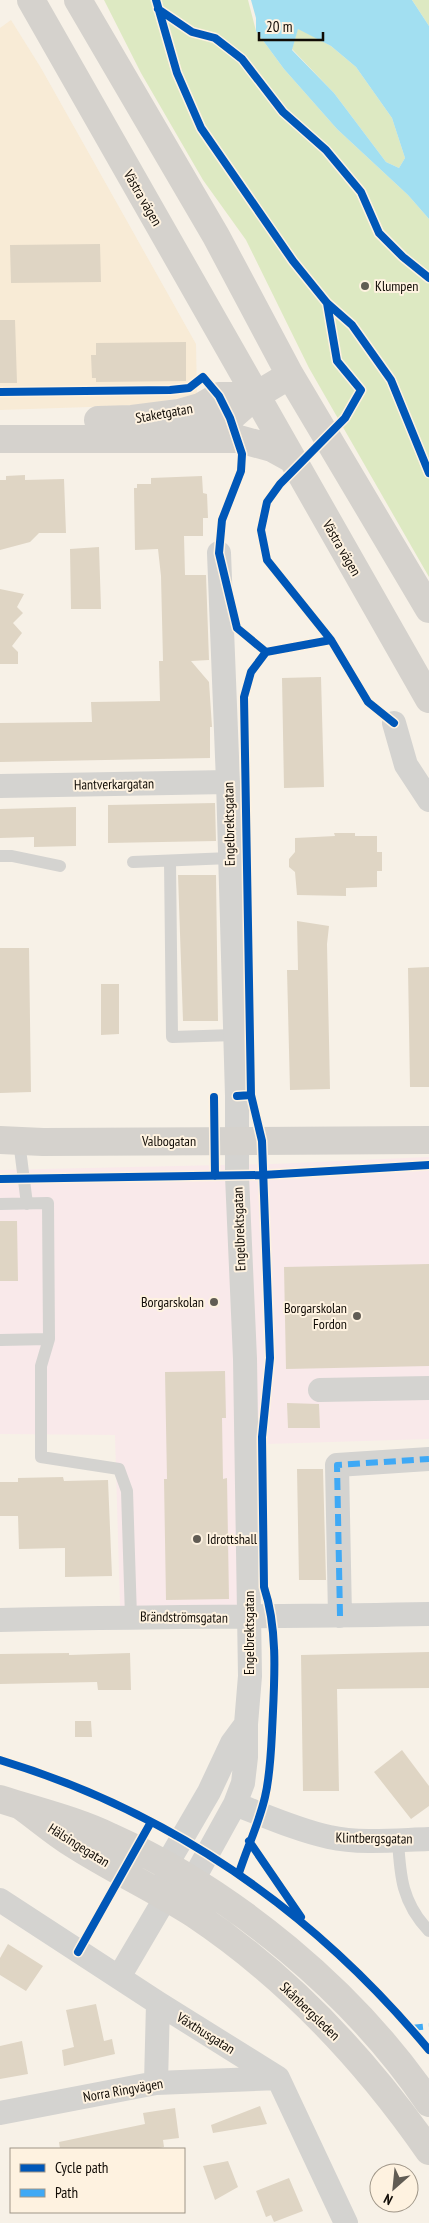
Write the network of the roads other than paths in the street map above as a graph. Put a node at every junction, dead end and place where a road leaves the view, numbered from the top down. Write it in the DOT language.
graph roads {
  1 [pos="31,0"];
  2 [pos="78,0"];
  3 [pos="290,375"];
  4 [pos="256,396"];
  5 [pos="0,423"];
  6 [pos="167,438"];
  7 [pos="0,439"];
  8 [pos="292,460"];
  9 [pos="219,553"];
  10 [pos="429,609"];
  11 [pos="429,699"];
  12 [pos="394,723"];
  13 [pos="228,782"];
  14 [pos="0,786"];
  15 [pos="429,800"];
  16 [pos="0,856"];
  17 [pos="230,858"];
  18 [pos="170,861"];
  19 [pos="133,862"];
  20 [pos="60,866"];
  21 [pos="235,1035"];
  22 [pos="9,1140"];
  23 [pos="237,1140"];
  24 [pos="429,1140"];
  25 [pos="0,1204"];
  26 [pos="27,1204"];
  27 [pos="49,1339"];
  28 [pos="0,1340"];
  29 [pos="429,1388"];
  30 [pos="320,1390"];
  31 [pos="429,1459"];
  32 [pos="429,1614"];
  33 [pos="340,1616"];
  34 [pos="131,1617"];
  35 [pos="249,1618"];
  36 [pos="0,1620"];
  37 [pos="246,1724"];
  38 [pos="11,1802"];
  39 [pos="236,1804"];
  40 [pos="429,1839"];
  41 [pos="398,1840"];
  42 [pos="167,1864"];
  43 [pos="193,1880"];
  44 [pos="166,1897"];
  45 [pos="0,1900"];
  46 [pos="429,1931"];
  47 [pos="119,1977"];
  48 [pos="158,2003"];
  49 [pos="278,2078"];
  50 [pos="156,2083"];
  51 [pos="429,2103"];
  52 [pos="0,2113"];
  53 [pos="429,2151"];
  54 [pos="346,2223"];
  1 -- 4 [label="main road, Västra vägen"];
  2 -- 3 [label="main road"];
  3 -- 4 [label="main road"];
  3 -- 10 [label="main road"];
  4 -- 5 [label="main road, Staketgatan"];
  4 -- 6 [label="main road, Staketgatan"];
  4 -- 8 [label="main road, Västra vägen"];
  6 -- 7 [label="main road, Staketgatan"];
  6 -- 8 [label="main road, Staketgatan"];
  8 -- 11 [label="main road, Västra vägen"];
  9 -- 13 [label="street, Engelbrektsgatan"];
  12 -- 15 [label="street"];
  13 -- 14 [label="street, Hantverkargatan"];
  13 -- 17 [label="street, Engelbrektsgatan"];
  16 -- 20 [label="lane"];
  17 -- 18 [label="lane"];
  17 -- 21 [label="street, Engelbrektsgatan"];
  18 -- 19 [label="lane"];
  18 -- 21 [label="lane"];
  21 -- 23 [label="street, Engelbrektsgatan"];
  22 -- 23 [label="main road, Valbogatan"];
  22 -- 26 [label="lane"];
  23 -- 24 [label="main road, Valbogatan"];
  23 -- 35 [label="street, Engelbrektsgatan"];
  25 -- 26 [label="lane"];
  26 -- 27 [label="lane"];
  27 -- 28 [label="lane"];
  27 -- 34 [label="lane"];
  29 -- 30 [label="street"];
  31 -- 33 [label="street"];
  32 -- 33 [label="street, Brändströmsgatan"];
  33 -- 35 [label="street, Brändströmsgatan"];
  34 -- 35 [label="street, Brändströmsgatan"];
  34 -- 36 [label="street, Brändströmsgatan"];
  35 -- 37 [label="street, Engelbrektsgatan"];
  37 -- 39 [label="street, Engelbrektsgatan"];
  37 -- 42 [label="street"];
  38 -- 42 [label="main road, Hälsingegatan"];
  38 -- 44 [label="main road, Hälsingegatan"];
  39 -- 41 [label="street, Klintbergsgatan"];
  39 -- 43 [label="street, Engelbrektsgatan"];
  40 -- 41 [label="street, Klintbergsgatan"];
  41 -- 46 [label="lane"];
  42 -- 43 [label="main road"];
  42 -- 44 [label="street"];
  43 -- 44 [label="street, Engelbrektsgatan"];
  43 -- 51 [label="main road"];
  44 -- 47 [label="street"];
  44 -- 53 [label="main road, Skånbergsleden"];
  45 -- 47 [label="street, Växthusgatan"];
  47 -- 48 [label="street, Växthusgatan"];
  48 -- 49 [label="street, Växthusgatan"];
  48 -- 50 [label="street"];
  49 -- 50 [label="street, Norra Ringvägen"];
  49 -- 54 [label="street"];
  50 -- 52 [label="street, Norra Ringvägen"];
}
